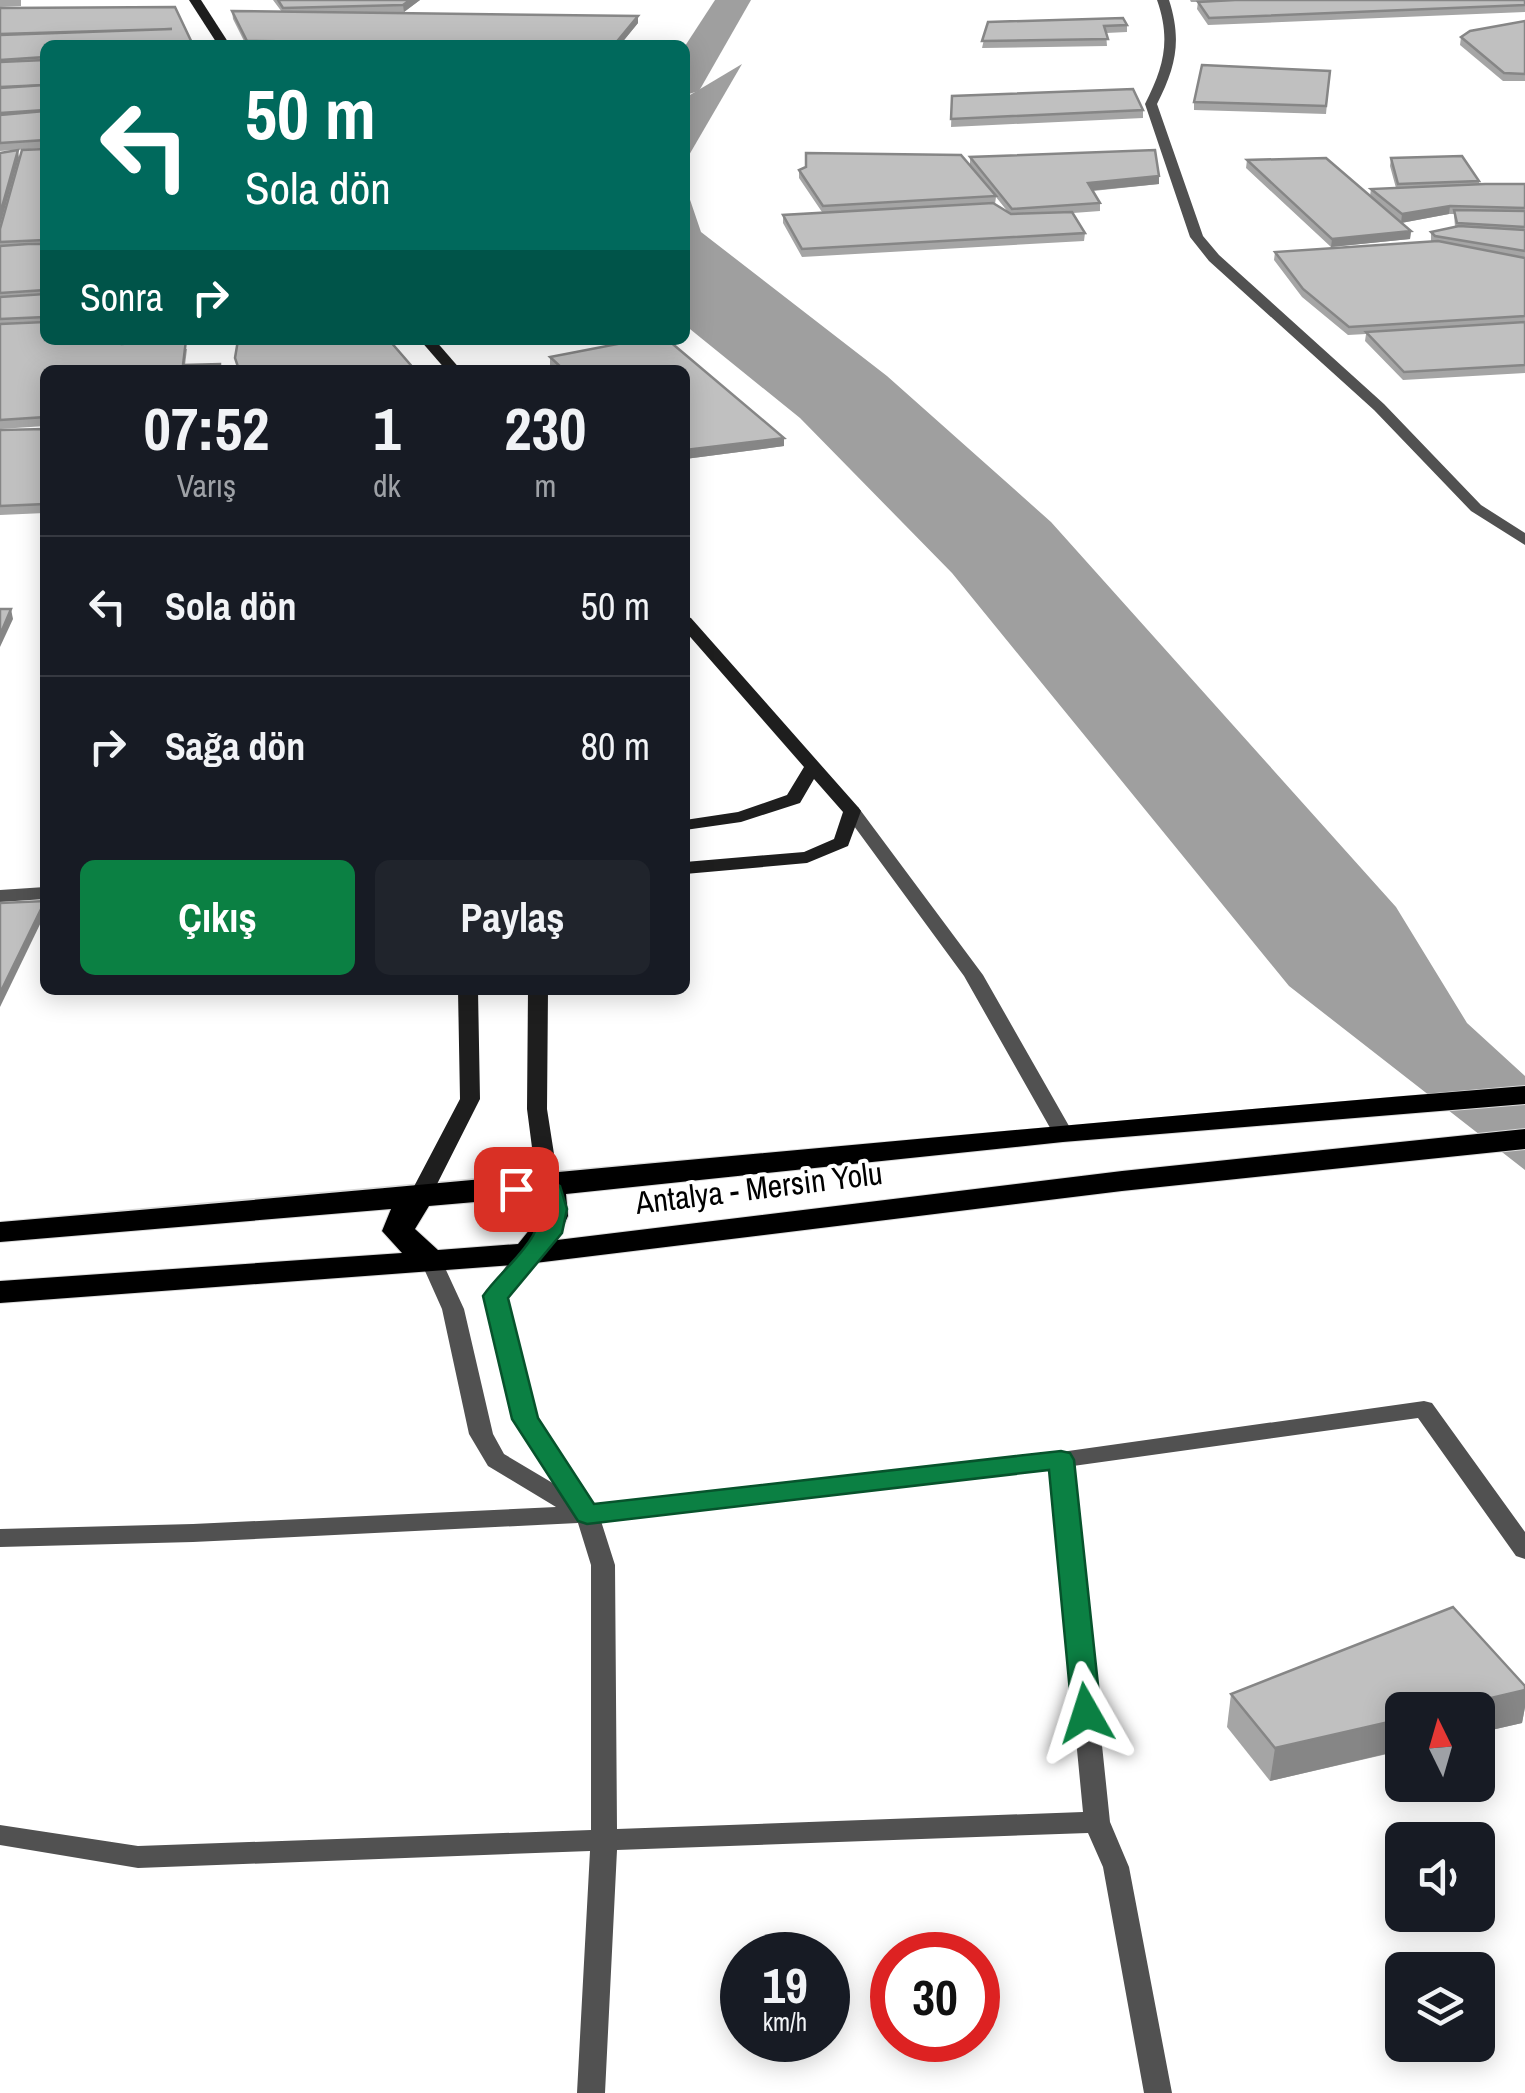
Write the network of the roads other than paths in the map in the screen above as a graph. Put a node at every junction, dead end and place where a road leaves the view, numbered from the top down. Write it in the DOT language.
graph roads {
  1 [pos="195,0"];
  2 [pos="1163,0"];
  3 [pos="221,40"];
  4 [pos="431,345"];
  5 [pos="449,365"];
  6 [pos="1525,540"];
  7 [pos="690,626"];
  8 [pos="813,766"];
  9 [pos="852,811"];
  10 [pos="690,824"];
  11 [pos="690,868"];
  12 [pos="40,893"];
  13 [pos="0,896"];
  14 [pos="468,995"];
  15 [pos="538,995"];
  16 [pos="1525,1095"];
  17 [pos="1063,1134"];
  18 [pos="1525,1140"];
  19 [pos="548,1186"];
  20 [pos="420,1196"];
  21 [pos="0,1232"];
  22 [pos="527,1254"];
  23 [pos="432,1262"];
  24 [pos="0,1292"];
  25 [pos="1061,1460"];
  26 [pos="587,1514"];
  27 [pos="0,1538"];
  28 [pos="1525,1550"];
  29 [pos="1098,1822"];
  30 [pos="0,1835"];
  31 [pos="604,1839"];
  32 [pos="591,2093"];
  33 [pos="1158,2093"];
  1 -- 3 [label="street"];
  2 -- 6 [label="street"];
  4 -- 5 [label="street"];
  7 -- 8 [label="street"];
  8 -- 9 [label="street"];
  8 -- 10 [label="street"];
  9 -- 11 [label="street"];
  9 -- 17 [label="street"];
  12 -- 13 [label="street"];
  14 -- 20 [label="street"];
  15 -- 19 [label="street"];
  16 -- 17 [label="highway, Antalya - Mersin Yolu"];
  17 -- 19 [label="highway, Antalya - Mersin Yolu"];
  18 -- 22 [label="highway, Antalya - Mersin Yolu"];
  19 -- 20 [label="highway, Antalya - Mersin Yolu"];
  19 -- 22 [label="highway"];
  20 -- 21 [label="highway, Antalya - Mersin Yolu"];
  20 -- 23 [label="highway"];
  22 -- 23 [label="highway, Antalya - Mersin Yolu"];
  22 -- 26 [label="street"];
  23 -- 24 [label="highway, Antalya - Mersin Yolu"];
  23 -- 26 [label="street"];
  25 -- 26 [label="street"];
  25 -- 28 [label="street"];
  25 -- 29 [label="street"];
  26 -- 27 [label="street"];
  26 -- 31 [label="street"];
  29 -- 31 [label="street"];
  29 -- 33 [label="street"];
  30 -- 31 [label="street"];
  31 -- 32 [label="street"];
}
